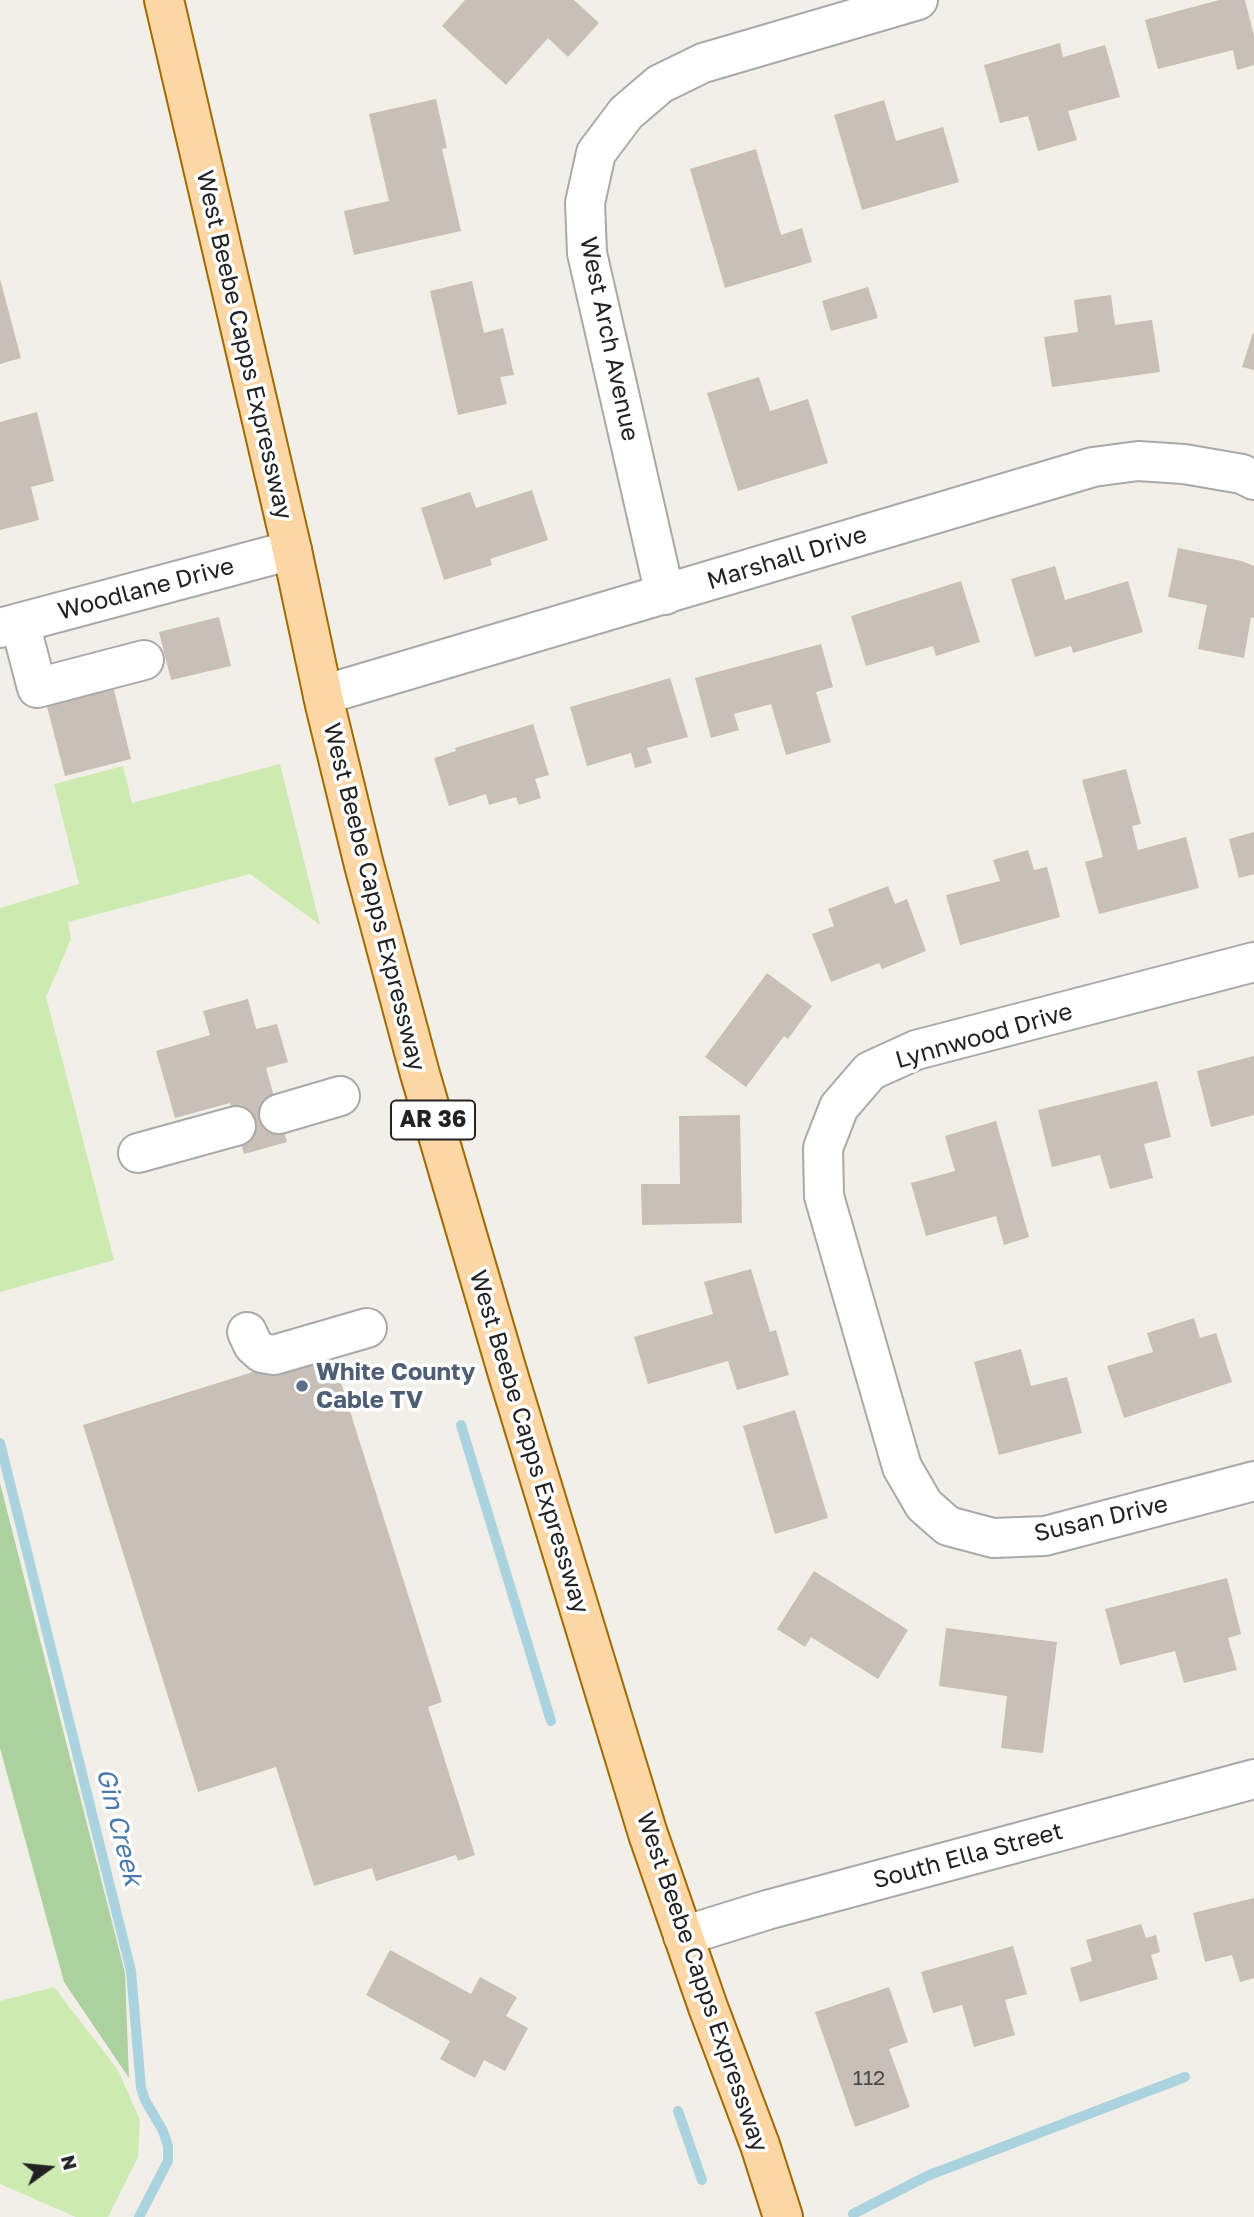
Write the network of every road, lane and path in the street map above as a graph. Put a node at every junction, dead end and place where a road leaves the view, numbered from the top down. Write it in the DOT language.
graph roads {
  1 [pos="164,0"];
  2 [pos="918,0"];
  3 [pos="1254,480"];
  4 [pos="292,550"];
  5 [pos="665,595"];
  6 [pos="10,625"];
  7 [pos="144,660"];
  8 [pos="323,695"];
  9 [pos="1254,962"];
  10 [pos="340,1096"];
  11 [pos="279,1114"];
  12 [pos="236,1126"];
  13 [pos="138,1153"];
  14 [pos="367,1328"];
  15 [pos="247,1332"];
  16 [pos="1254,1481"];
  17 [pos="948,1526"];
  18 [pos="1254,1779"];
  19 [pos="683,1936"];
  20 [pos="783,2217"];
  1 -- 4 [label="main road, West Beebe Capps Expressway / AR 36"];
  2 -- 5 [label="street, West Arch Avenue"];
  3 -- 5 [label="street, Marshall Drive"];
  4 -- 6 [label="street, Woodlane Drive"];
  4 -- 8 [label="main road, West Beebe Capps Expressway / AR 36"];
  5 -- 8 [label="street, Marshall Drive"];
  6 -- 7 [label="street"];
  8 -- 19 [label="main road, West Beebe Capps Expressway / AR 36"];
  9 -- 17 [label="street, Lynnwood Drive"];
  10 -- 11 [label="street"];
  12 -- 13 [label="street"];
  14 -- 15 [label="street"];
  16 -- 17 [label="street, Susan Drive"];
  18 -- 19 [label="street, South Ella Street"];
  19 -- 20 [label="main road, West Beebe Capps Expressway / AR 36"];
}
